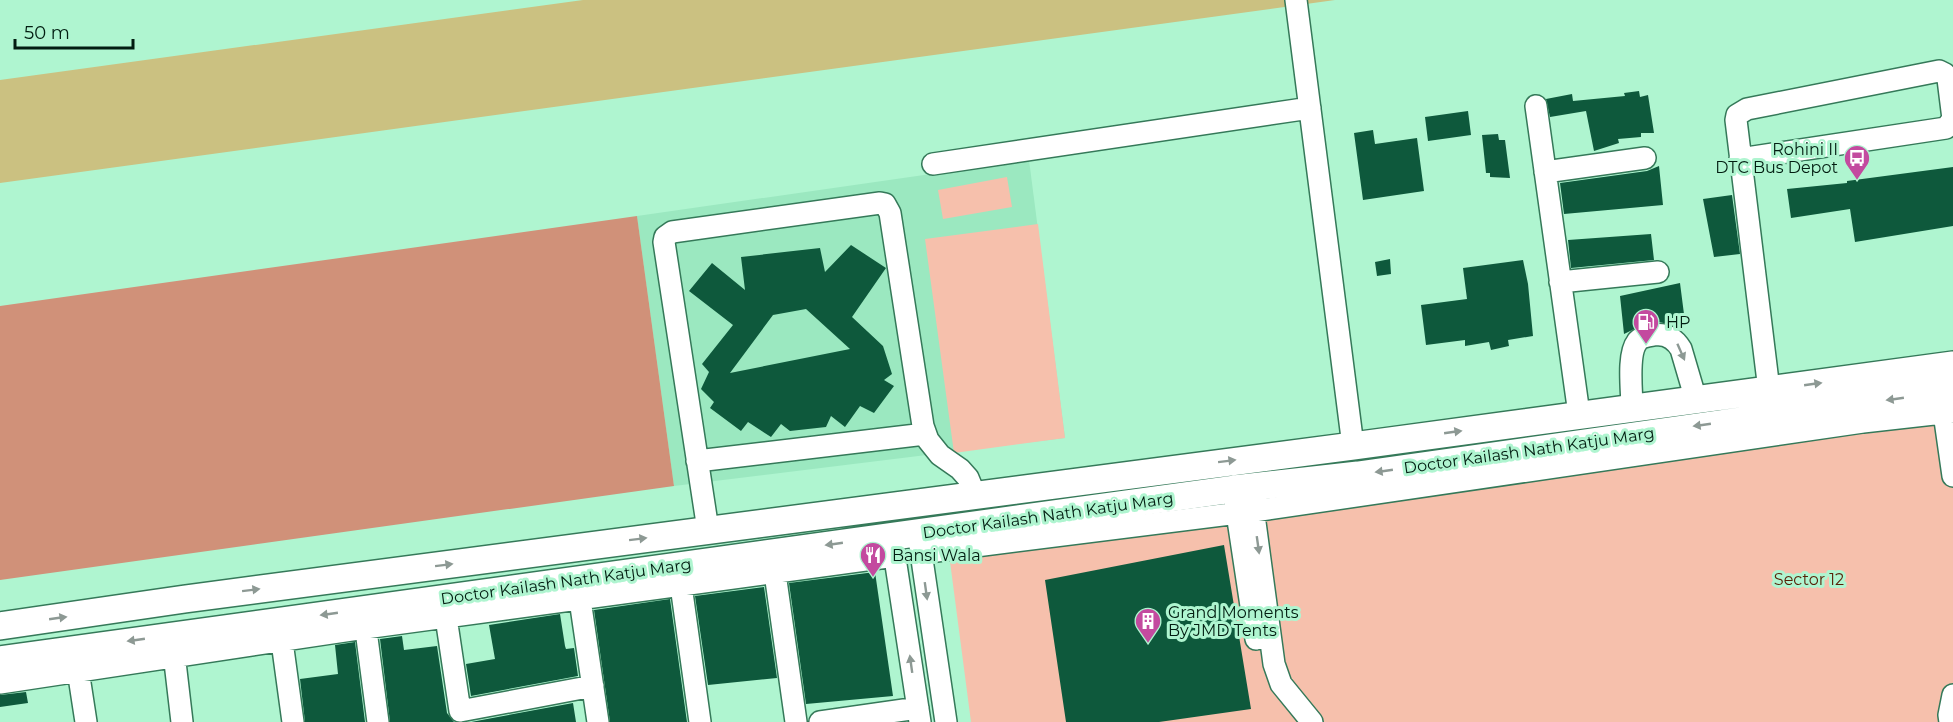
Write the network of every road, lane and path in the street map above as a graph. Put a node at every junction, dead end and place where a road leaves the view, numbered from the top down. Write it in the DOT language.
graph roads {
  1 [pos="1296,0"];
  2 [pos="1536,106"];
  3 [pos="1310,108"];
  4 [pos="1644,158"];
  5 [pos="1740,159"];
  6 [pos="933,164"];
  7 [pos="1545,172"];
  8 [pos="1658,272"];
  9 [pos="1560,282"];
  10 [pos="1953,365"];
  11 [pos="1769,390"];
  12 [pos="1696,400"];
  13 [pos="1948,402"];
  14 [pos="1632,408"];
  15 [pos="1578,414"];
  16 [pos="925,434"];
  17 [pos="1353,446"];
  18 [pos="697,461"];
  19 [pos="1169,469"];
  20 [pos="1953,476"];
  21 [pos="975,495"];
  22 [pos="1173,499"];
  23 [pos="1244,501"];
  24 [pos="708,530"];
  25 [pos="906,545"];
  26 [pos="497,558"];
  27 [pos="773,562"];
  28 [pos="680,575"];
  29 [pos="501,590"];
  30 [pos="578,590"];
  31 [pos="444,608"];
  32 [pos="364,619"];
  33 [pos="0,626"];
  34 [pos="281,631"];
  35 [pos="173,646"];
  36 [pos="0,660"];
  37 [pos="76,660"];
  38 [pos="0,683"];
  39 [pos="593,686"];
  40 [pos="919,715"];
  41 [pos="86,722"];
  42 [pos="182,722"];
  43 [pos="293,722"];
  44 [pos="378,722"];
  45 [pos="598,722"];
  46 [pos="700,722"];
  47 [pos="796,722"];
  48 [pos="820,722"];
  49 [pos="946,722"];
  50 [pos="1294,722"];
  51 [pos="1312,722"];
  1 -- 3 [label="street"];
  2 -- 7 [label="street"];
  3 -- 6 [label="street"];
  3 -- 17 [label="street"];
  4 -- 7 [label="street"];
  5 -- 5 [label="street"];
  5 -- 11 [label="street"];
  7 -- 9 [label="street"];
  8 -- 9 [label="street"];
  9 -- 15 [label="street"];
  11 -- 10 [label="main road, Doctor Kailash Nath Katju Marg, one-way"];
  11 -- 12 [label="main road, Doctor Kailash Nath Katju Marg"];
  12 -- 14 [label="main road, Doctor Kailash Nath Katju Marg"];
  14 -- 12 [label="street, one-way"];
  13 -- 20 [label="street"];
  13 -- 23 [label="main road, Doctor Kailash Nath Katju Marg"];
  14 -- 15 [label="main road, Doctor Kailash Nath Katju Marg"];
  17 -- 15 [label="main road, Doctor Kailash Nath Katju Marg, one-way"];
  16 -- 18 [label="street"];
  16 -- 18 [label="street"];
  16 -- 21 [label="street"];
  19 -- 17 [label="main road, Doctor Kailash Nath Katju Marg, one-way"];
  18 -- 24 [label="street"];
  19 -- 21 [label="main road, Doctor Kailash Nath Katju Marg"];
  19 -- 22 [label="main road"];
  21 -- 24 [label="main road, Doctor Kailash Nath Katju Marg"];
  22 -- 23 [label="main road, Doctor Kailash Nath Katju Marg"];
  22 -- 25 [label="main road, Doctor Kailash Nath Katju Marg"];
  23 -- 25 [label="street"];
  23 -- 50 [label="street"];
  23 -- 51 [label="street, one-way"];
  26 -- 24 [label="main road, Doctor Kailash Nath Katju Marg, one-way"];
  25 -- 27 [label="main road, Doctor Kailash Nath Katju Marg"];
  40 -- 25 [label="street, one-way"];
  25 -- 49 [label="street, one-way"];
  26 -- 29 [label="main road"];
  33 -- 26 [label="main road, Doctor Kailash Nath Katju Marg, one-way"];
  27 -- 28 [label="main road, Doctor Kailash Nath Katju Marg"];
  27 -- 47 [label="street"];
  28 -- 30 [label="main road, Doctor Kailash Nath Katju Marg"];
  28 -- 46 [label="street"];
  29 -- 30 [label="main road, Doctor Kailash Nath Katju Marg"];
  29 -- 31 [label="main road, Doctor Kailash Nath Katju Marg"];
  30 -- 31 [label="street"];
  30 -- 39 [label="street"];
  31 -- 32 [label="main road, Doctor Kailash Nath Katju Marg"];
  31 -- 39 [label="street"];
  32 -- 34 [label="main road, Doctor Kailash Nath Katju Marg"];
  32 -- 44 [label="street"];
  34 -- 35 [label="main road, Doctor Kailash Nath Katju Marg"];
  34 -- 43 [label="street"];
  35 -- 37 [label="main road, Doctor Kailash Nath Katju Marg"];
  35 -- 42 [label="street"];
  36 -- 37 [label="main road, Doctor Kailash Nath Katju Marg"];
  37 -- 38 [label="street"];
  37 -- 41 [label="street"];
  39 -- 45 [label="street"];
  40 -- 48 [label="street"];
}
